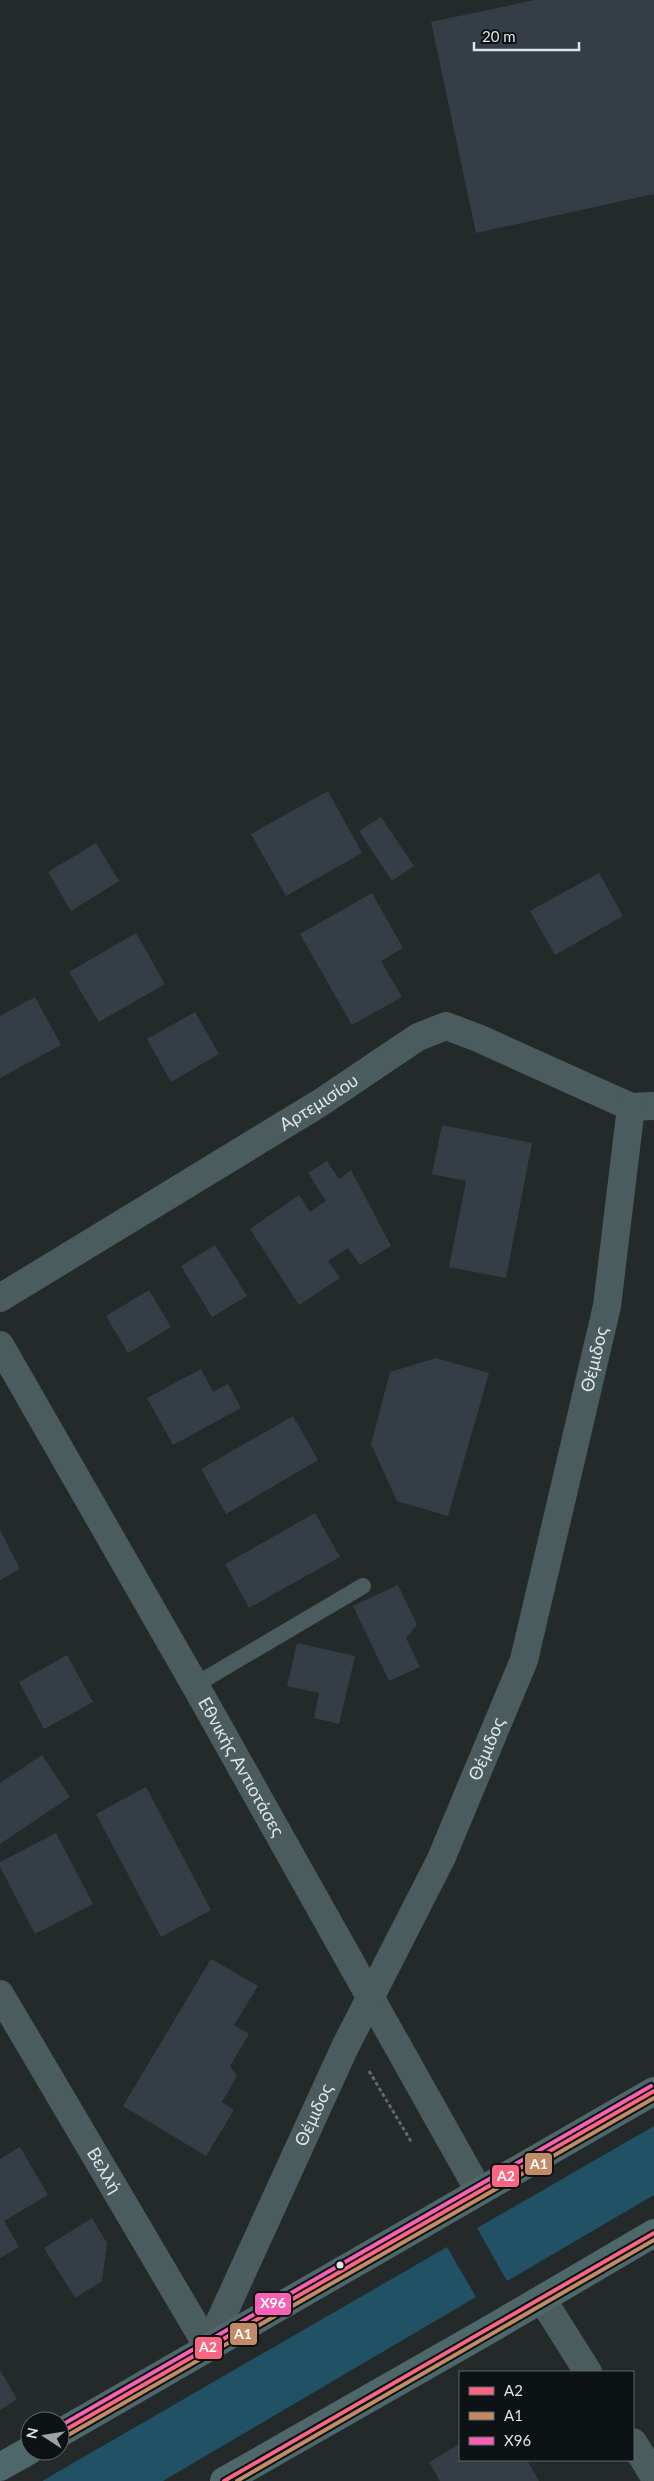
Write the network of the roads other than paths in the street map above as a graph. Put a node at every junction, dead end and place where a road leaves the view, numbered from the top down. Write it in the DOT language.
graph roads {
  1 [pos="642,1106"];
  2 [pos="0,1298"];
  3 [pos="0,1345"];
  4 [pos="363,1586"];
  5 [pos="195,1684"];
  6 [pos="0,1994"];
  7 [pos="371,1996"];
  8 [pos="654,2091"];
  9 [pos="479,2191"];
  10 [pos="654,2233"];
  11 [pos="542,2300"];
  12 [pos="208,2347"];
  13 [pos="587,2371"];
  14 [pos="70,2427"];
  15 [pos="634,2444"];
  16 [pos="20,2456"];
  17 [pos="0,2467"];
  18 [pos="654,2476"];
  19 [pos="224,2481"];
  1 -- 2 [label="street, Αρτεμισίου"];
  1 -- 7 [label="street, Θέμιδος"];
  3 -- 5 [label="street, Εθνικής Αντιοτάσες"];
  4 -- 5 [label="lane"];
  5 -- 7 [label="street, Εθνικής Αντιοτάσες"];
  6 -- 12 [label="street, Βελλή"];
  7 -- 9 [label="street, Εθνικής Αντιοτάσες"];
  7 -- 12 [label="street, Θέμιδος"];
  8 -- 9 [label="highway"];
  9 -- 12 [label="highway"];
  10 -- 11 [label="highway"];
  11 -- 13 [label="street"];
  11 -- 19 [label="highway"];
  12 -- 14 [label="highway"];
  15 -- 18 [label="street"];
  16 -- 17 [label="highway"];
}
